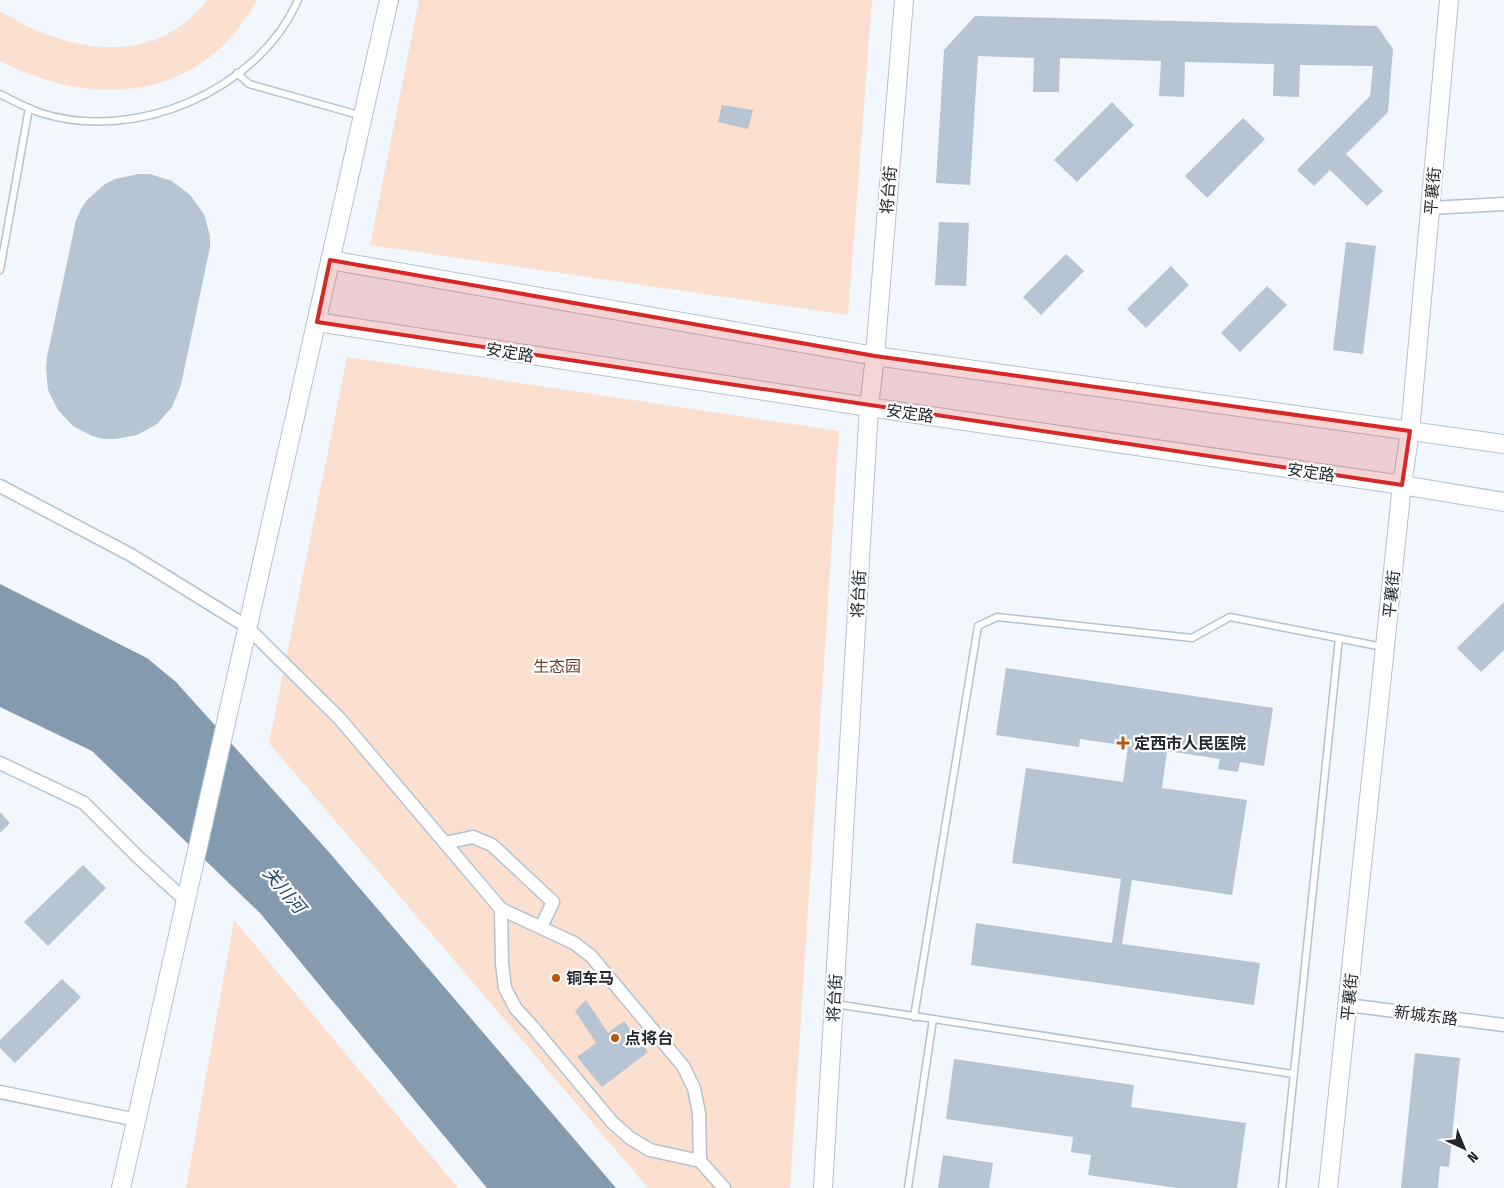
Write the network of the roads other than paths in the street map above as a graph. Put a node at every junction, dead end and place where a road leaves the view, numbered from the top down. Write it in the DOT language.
graph roads {
  1 [pos="298,0"];
  2 [pos="389,0"];
  3 [pos="904,0"];
  4 [pos="1449,0"];
  5 [pos="237,73"];
  6 [pos="0,94"];
  7 [pos="29,108"];
  8 [pos="362,116"];
  9 [pos="1504,204"];
  10 [pos="1430,208"];
  11 [pos="330,260"];
  12 [pos="0,270"];
  13 [pos="317,322"];
  14 [pos="874,356"];
  15 [pos="869,407"];
  16 [pos="1410,431"];
  17 [pos="1504,444"];
  18 [pos="1402,485"];
  19 [pos="0,486"];
  20 [pos="1504,502"];
  21 [pos="246,626"];
  22 [pos="1339,638"];
  23 [pos="1385,647"];
  24 [pos="0,763"];
  25 [pos="445,842"];
  26 [pos="186,900"];
  27 [pos="501,908"];
  28 [pos="542,927"];
  29 [pos="834,1004"];
  30 [pos="1348,1005"];
  31 [pos="914,1017"];
  32 [pos="933,1019"];
  33 [pos="1504,1025"];
  34 [pos="1294,1074"];
  35 [pos="0,1092"];
  36 [pos="137,1120"];
  37 [pos="700,1161"];
  38 [pos="121,1188"];
  39 [pos="724,1188"];
  40 [pos="823,1188"];
  41 [pos="908,1188"];
  42 [pos="1282,1188"];
  43 [pos="1328,1188"];
  1 -- 5 [label="lane"];
  2 -- 8 [label="street"];
  3 -- 14 [label="street, 将台街"];
  4 -- 10 [label="street, 平襄街"];
  5 -- 7 [label="lane"];
  5 -- 8 [label="lane"];
  6 -- 7 [label="lane"];
  7 -- 12 [label="lane"];
  8 -- 11 [label="street"];
  9 -- 10 [label="street"];
  10 -- 16 [label="street, 平襄街"];
  11 -- 13 [label="street"];
  11 -- 14 [label="street"];
  13 -- 15 [label="street, 安定路"];
  13 -- 21 [label="street"];
  14 -- 15 [label="street, 将台街"];
  14 -- 16 [label="street"];
  15 -- 18 [label="street, 安定路"];
  15 -- 29 [label="street, 将台街"];
  16 -- 17 [label="street"];
  16 -- 18 [label="street, 平襄街"];
  18 -- 20 [label="street, 安定路"];
  18 -- 23 [label="street, 平襄街"];
  19 -- 21 [label="street"];
  21 -- 25 [label="street"];
  21 -- 26 [label="street"];
  22 -- 23 [label="lane"];
  22 -- 31 [label="lane"];
  22 -- 34 [label="lane"];
  23 -- 30 [label="street, 平襄街"];
  24 -- 26 [label="street"];
  25 -- 27 [label="street"];
  25 -- 28 [label="street"];
  26 -- 36 [label="street"];
  27 -- 28 [label="street"];
  27 -- 37 [label="street"];
  28 -- 37 [label="street"];
  29 -- 31 [label="lane"];
  29 -- 40 [label="street, 将台街"];
  30 -- 33 [label="street, 新城东路"];
  30 -- 43 [label="street, 平襄街"];
  31 -- 32 [label="lane"];
  32 -- 34 [label="lane"];
  32 -- 41 [label="lane"];
  34 -- 42 [label="lane"];
  35 -- 36 [label="street"];
  36 -- 38 [label="street"];
  37 -- 39 [label="street"];
}
